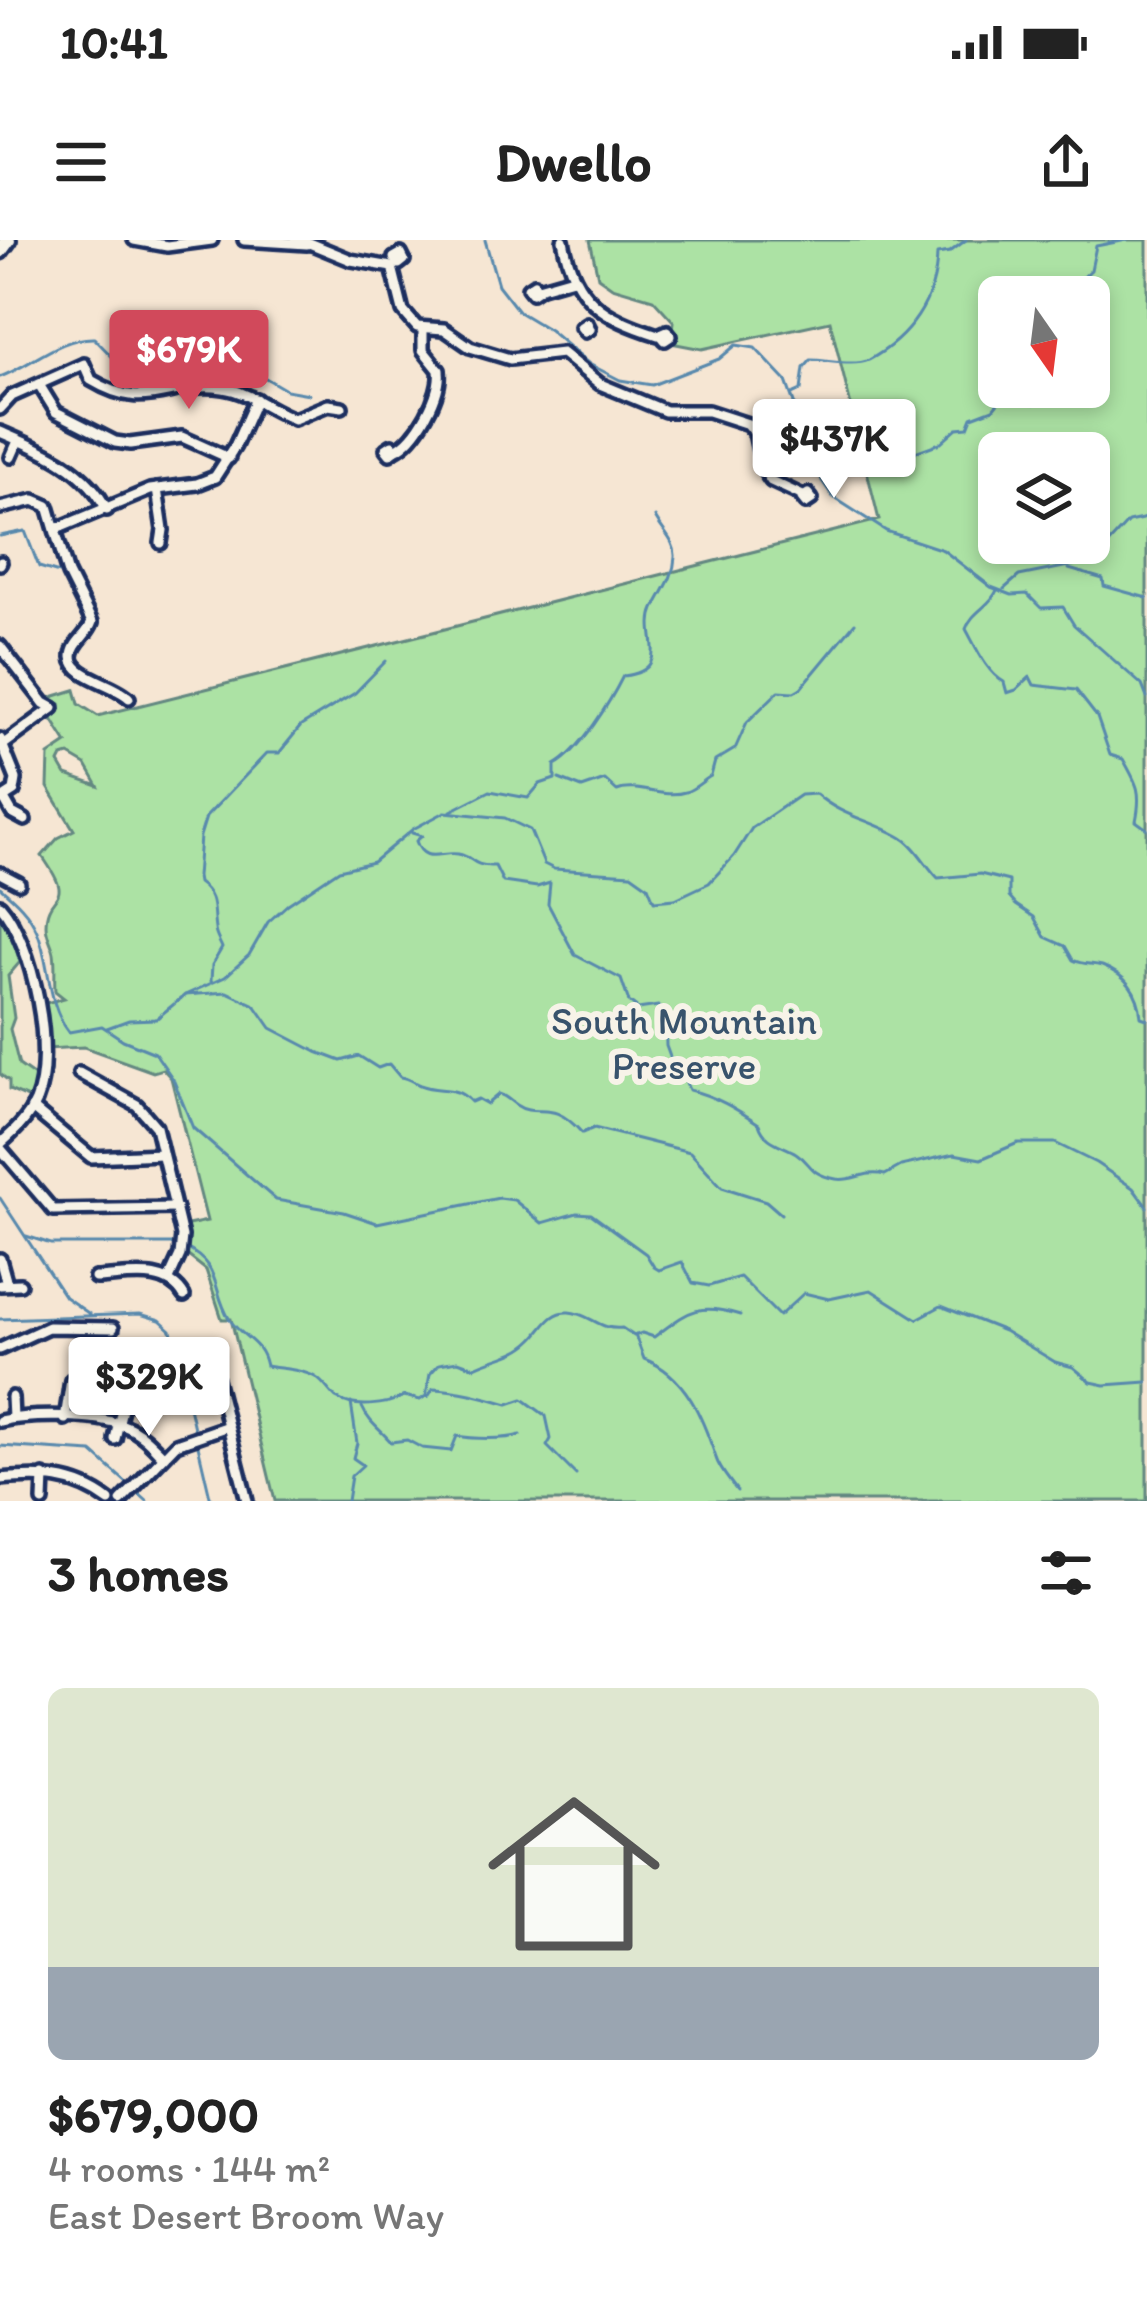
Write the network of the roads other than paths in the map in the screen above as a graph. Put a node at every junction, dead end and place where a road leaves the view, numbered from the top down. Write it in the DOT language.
graph roads {
  1 [pos="3,240"];
  2 [pos="134,240"];
  3 [pos="212,240"];
  4 [pos="244,240"];
  5 [pos="563,240"];
  6 [pos="262,242"];
  7 [pos="307,242"];
  8 [pos="0,251"];
  9 [pos="573,278"];
  10 [pos="538,288"];
  11 [pos="598,307"];
  12 [pos="588,324"];
  13 [pos="423,328"];
  14 [pos="661,335"];
  15 [pos="40,386"];
  16 [pos="256,399"];
  17 [pos="342,407"];
  18 [pos="0,409"];
  19 [pos="0,432"];
  20 [pos="18,441"];
  21 [pos="395,450"];
  22 [pos="10,458"];
  23 [pos="229,458"];
  24 [pos="157,489"];
  25 [pos="803,496"];
  26 [pos="0,508"];
  27 [pos="107,510"];
  28 [pos="56,530"];
  29 [pos="161,543"];
  30 [pos="0,646"];
  31 [pos="129,698"];
  32 [pos="2,742"];
  33 [pos="2,800"];
  34 [pos="25,820"];
  35 [pos="0,873"];
  36 [pos="20,883"];
  37 [pos="0,904"];
  38 [pos="80,1073"];
  39 [pos="32,1108"];
  40 [pos="0,1146"];
  41 [pos="162,1154"];
  42 [pos="176,1208"];
  43 [pos="0,1259"];
  44 [pos="95,1278"];
  45 [pos="169,1279"];
  46 [pos="3,1284"];
  47 [pos="20,1284"];
  48 [pos="184,1297"];
  49 [pos="113,1328"];
  50 [pos="0,1348"];
  51 [pos="209,1351"];
  52 [pos="145,1373"];
  53 [pos="71,1380"];
  54 [pos="12,1397"];
  55 [pos="13,1418"];
  56 [pos="65,1419"];
  57 [pos="0,1421"];
  58 [pos="118,1424"];
  59 [pos="228,1426"];
  60 [pos="115,1439"];
  61 [pos="164,1456"];
  62 [pos="44,1476"];
  63 [pos="0,1479"];
  64 [pos="43,1501"];
  65 [pos="109,1501"];
  66 [pos="121,1501"];
  67 [pos="248,1501"];
  1 -- 8 [label="main road"];
  2 -- 3 [label="street"];
  4 -- 6 [label="street"];
  5 -- 9 [label="street"];
  6 -- 7 [label="street"];
  7 -- 13 [label="street"];
  9 -- 10 [label="street"];
  9 -- 11 [label="street"];
  11 -- 12 [label="street"];
  11 -- 14 [label="street"];
  13 -- 21 [label="street"];
  13 -- 25 [label="street"];
  15 -- 16 [label="street"];
  15 -- 18 [label="street"];
  15 -- 23 [label="street"];
  16 -- 17 [label="street"];
  16 -- 23 [label="street"];
  19 -- 20 [label="street"];
  20 -- 22 [label="street"];
  20 -- 27 [label="street"];
  23 -- 24 [label="street"];
  24 -- 27 [label="street"];
  24 -- 29 [label="street"];
  26 -- 28 [label="street"];
  27 -- 28 [label="street"];
  28 -- 31 [label="street"];
  30 -- 32 [label="street"];
  32 -- 33 [label="street"];
  33 -- 34 [label="street"];
  35 -- 36 [label="street"];
  37 -- 39 [label="street"];
  38 -- 41 [label="street"];
  39 -- 40 [label="street"];
  39 -- 41 [label="street"];
  40 -- 42 [label="street"];
  41 -- 42 [label="street"];
  42 -- 45 [label="street"];
  43 -- 46 [label="street"];
  44 -- 45 [label="street"];
  45 -- 48 [label="street"];
  46 -- 47 [label="street"];
  49 -- 50 [label="street"];
  51 -- 59 [label="street"];
  52 -- 58 [label="street"];
  53 -- 56 [label="street"];
  54 -- 55 [label="street"];
  55 -- 56 [label="street"];
  55 -- 57 [label="street"];
  56 -- 58 [label="street"];
  58 -- 60 [label="street"];
  58 -- 61 [label="street"];
  59 -- 61 [label="street"];
  59 -- 67 [label="street"];
  61 -- 66 [label="street"];
  62 -- 63 [label="street"];
  62 -- 64 [label="street"];
  62 -- 65 [label="street"];
}
